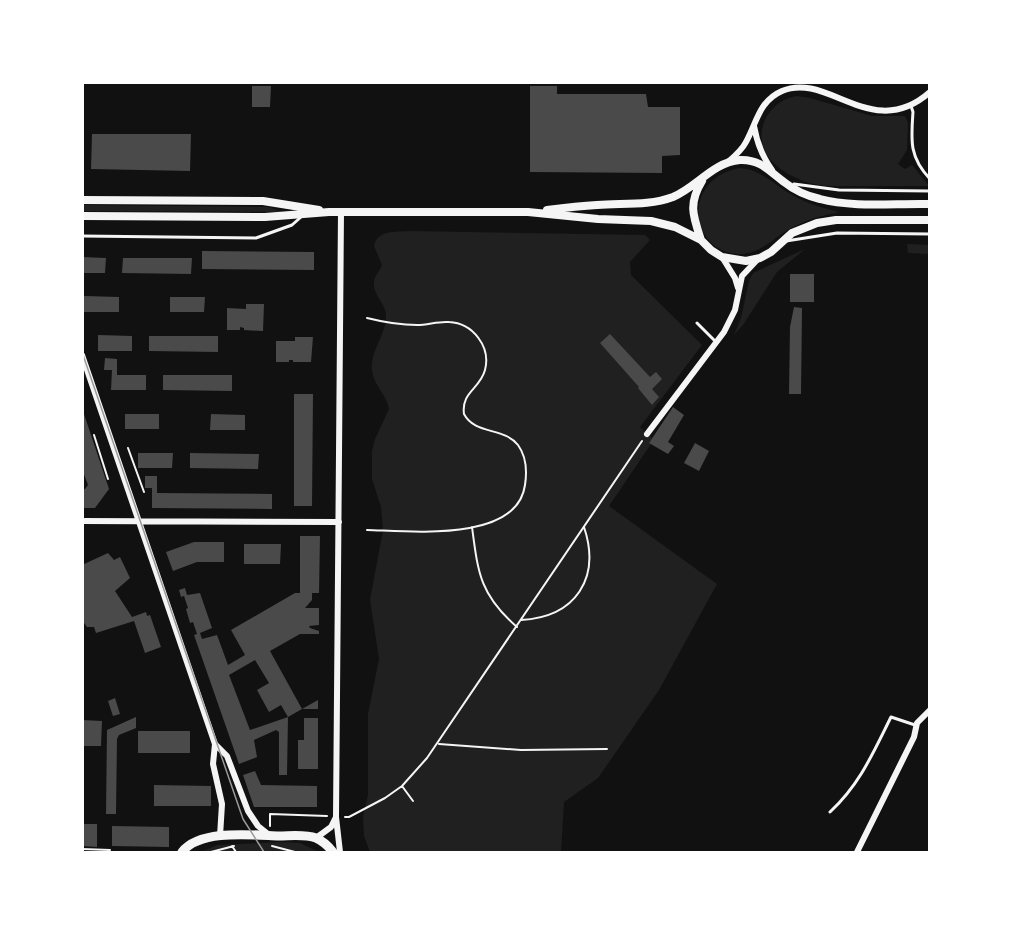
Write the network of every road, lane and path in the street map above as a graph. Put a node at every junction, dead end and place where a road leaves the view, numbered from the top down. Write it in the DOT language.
graph roads {
  1 [pos="930,92"];
  2 [pos="910,104"];
  3 [pos="754,126"];
  4 [pos="727,163"];
  5 [pos="774,173"];
  6 [pos="704,178"];
  7 [pos="930,179"];
  8 [pos="782,181"];
  9 [pos="930,191"];
  10 [pos="82,200"];
  11 [pos="930,204"];
  12 [pos="328,212"];
  13 [pos="341,212"];
  14 [pos="528,212"];
  15 [pos="304,215"];
  16 [pos="82,216"];
  17 [pos="930,220"];
  18 [pos="930,234"];
  19 [pos="82,236"];
  20 [pos="701,240"];
  21 [pos="782,242"];
  22 [pos="722,257"];
  23 [pos="760,258"];
  24 [pos="738,290"];
  25 [pos="367,318"];
  26 [pos="697,323"];
  27 [pos="716,342"];
  28 [pos="82,355"];
  29 [pos="647,434"];
  30 [pos="94,435"];
  31 [pos="128,448"];
  32 [pos="108,479"];
  33 [pos="144,492"];
  34 [pos="82,521"];
  35 [pos="138,521"];
  36 [pos="339,522"];
  37 [pos="472,527"];
  38 [pos="584,527"];
  39 [pos="367,530"];
  40 [pos="521,620"];
  41 [pos="517,627"];
  42 [pos="930,710"];
  43 [pos="917,725"];
  44 [pos="438,743"];
  45 [pos="215,744"];
  46 [pos="607,749"];
  47 [pos="402,786"];
  48 [pos="413,801"];
  49 [pos="830,812"];
  50 [pos="270,814"];
  51 [pos="336,816"];
  52 [pos="220,836"];
  53 [pos="316,838"];
  54 [pos="269,840"];
  55 [pos="82,849"];
  56 [pos="110,850"];
  57 [pos="182,852"];
  58 [pos="211,852"];
  59 [pos="236,852"];
  60 [pos="295,852"];
  61 [pos="333,852"];
  62 [pos="340,852"];
  63 [pos="858,852"];
  1 -- 2 [label="street"];
  2 -- 3 [label="street"];
  2 -- 7 [label="lane"];
  3 -- 4 [label="street"];
  3 -- 5 [label="street"];
  4 -- 5 [label="street"];
  4 -- 6 [label="street"];
  5 -- 8 [label="street"];
  6 -- 14 [label="street"];
  6 -- 20 [label="street"];
  8 -- 9 [label="lane"];
  8 -- 11 [label="street"];
  10 -- 12 [label="street"];
  12 -- 13 [label="street"];
  12 -- 15 [label="street"];
  13 -- 14 [label="street"];
  13 -- 36 [label="street"];
  14 -- 20 [label="street"];
  15 -- 16 [label="street"];
  15 -- 19 [label="lane"];
  17 -- 21 [label="street"];
  18 -- 21 [label="lane"];
  20 -- 22 [label="street"];
  21 -- 23 [label="street"];
  22 -- 23 [label="street"];
  22 -- 24 [label="street"];
  23 -- 24 [label="street"];
  24 -- 27 [label="street"];
  25 -- 37 [label="path"];
  26 -- 27 [label="lane"];
  27 -- 29 [label="street"];
  28 -- 35 [label="street"];
  29 -- 38 [label="path"];
  30 -- 32 [label="path"];
  31 -- 33 [label="path"];
  34 -- 35 [label="street"];
  35 -- 36 [label="street"];
  35 -- 45 [label="street"];
  36 -- 51 [label="street"];
  37 -- 39 [label="path"];
  37 -- 41 [label="path"];
  38 -- 40 [label="path"];
  38 -- 40 [label="path"];
  40 -- 41 [label="path"];
  41 -- 44 [label="path"];
  42 -- 43 [label="street"];
  43 -- 49 [label="lane"];
  43 -- 63 [label="street"];
  44 -- 46 [label="path"];
  44 -- 47 [label="path"];
  45 -- 52 [label="street"];
  45 -- 54 [label="street"];
  47 -- 48 [label="path"];
  47 -- 51 [label="path"];
  50 -- 51 [label="path"];
  51 -- 53 [label="street"];
  51 -- 62 [label="street"];
  52 -- 54 [label="main road"];
  52 -- 57 [label="main road"];
  53 -- 54 [label="main road"];
  53 -- 61 [label="main road"];
  54 -- 60 [label="path"];
  55 -- 56 [label="path"];
  58 -- 59 [label="path"];
}
